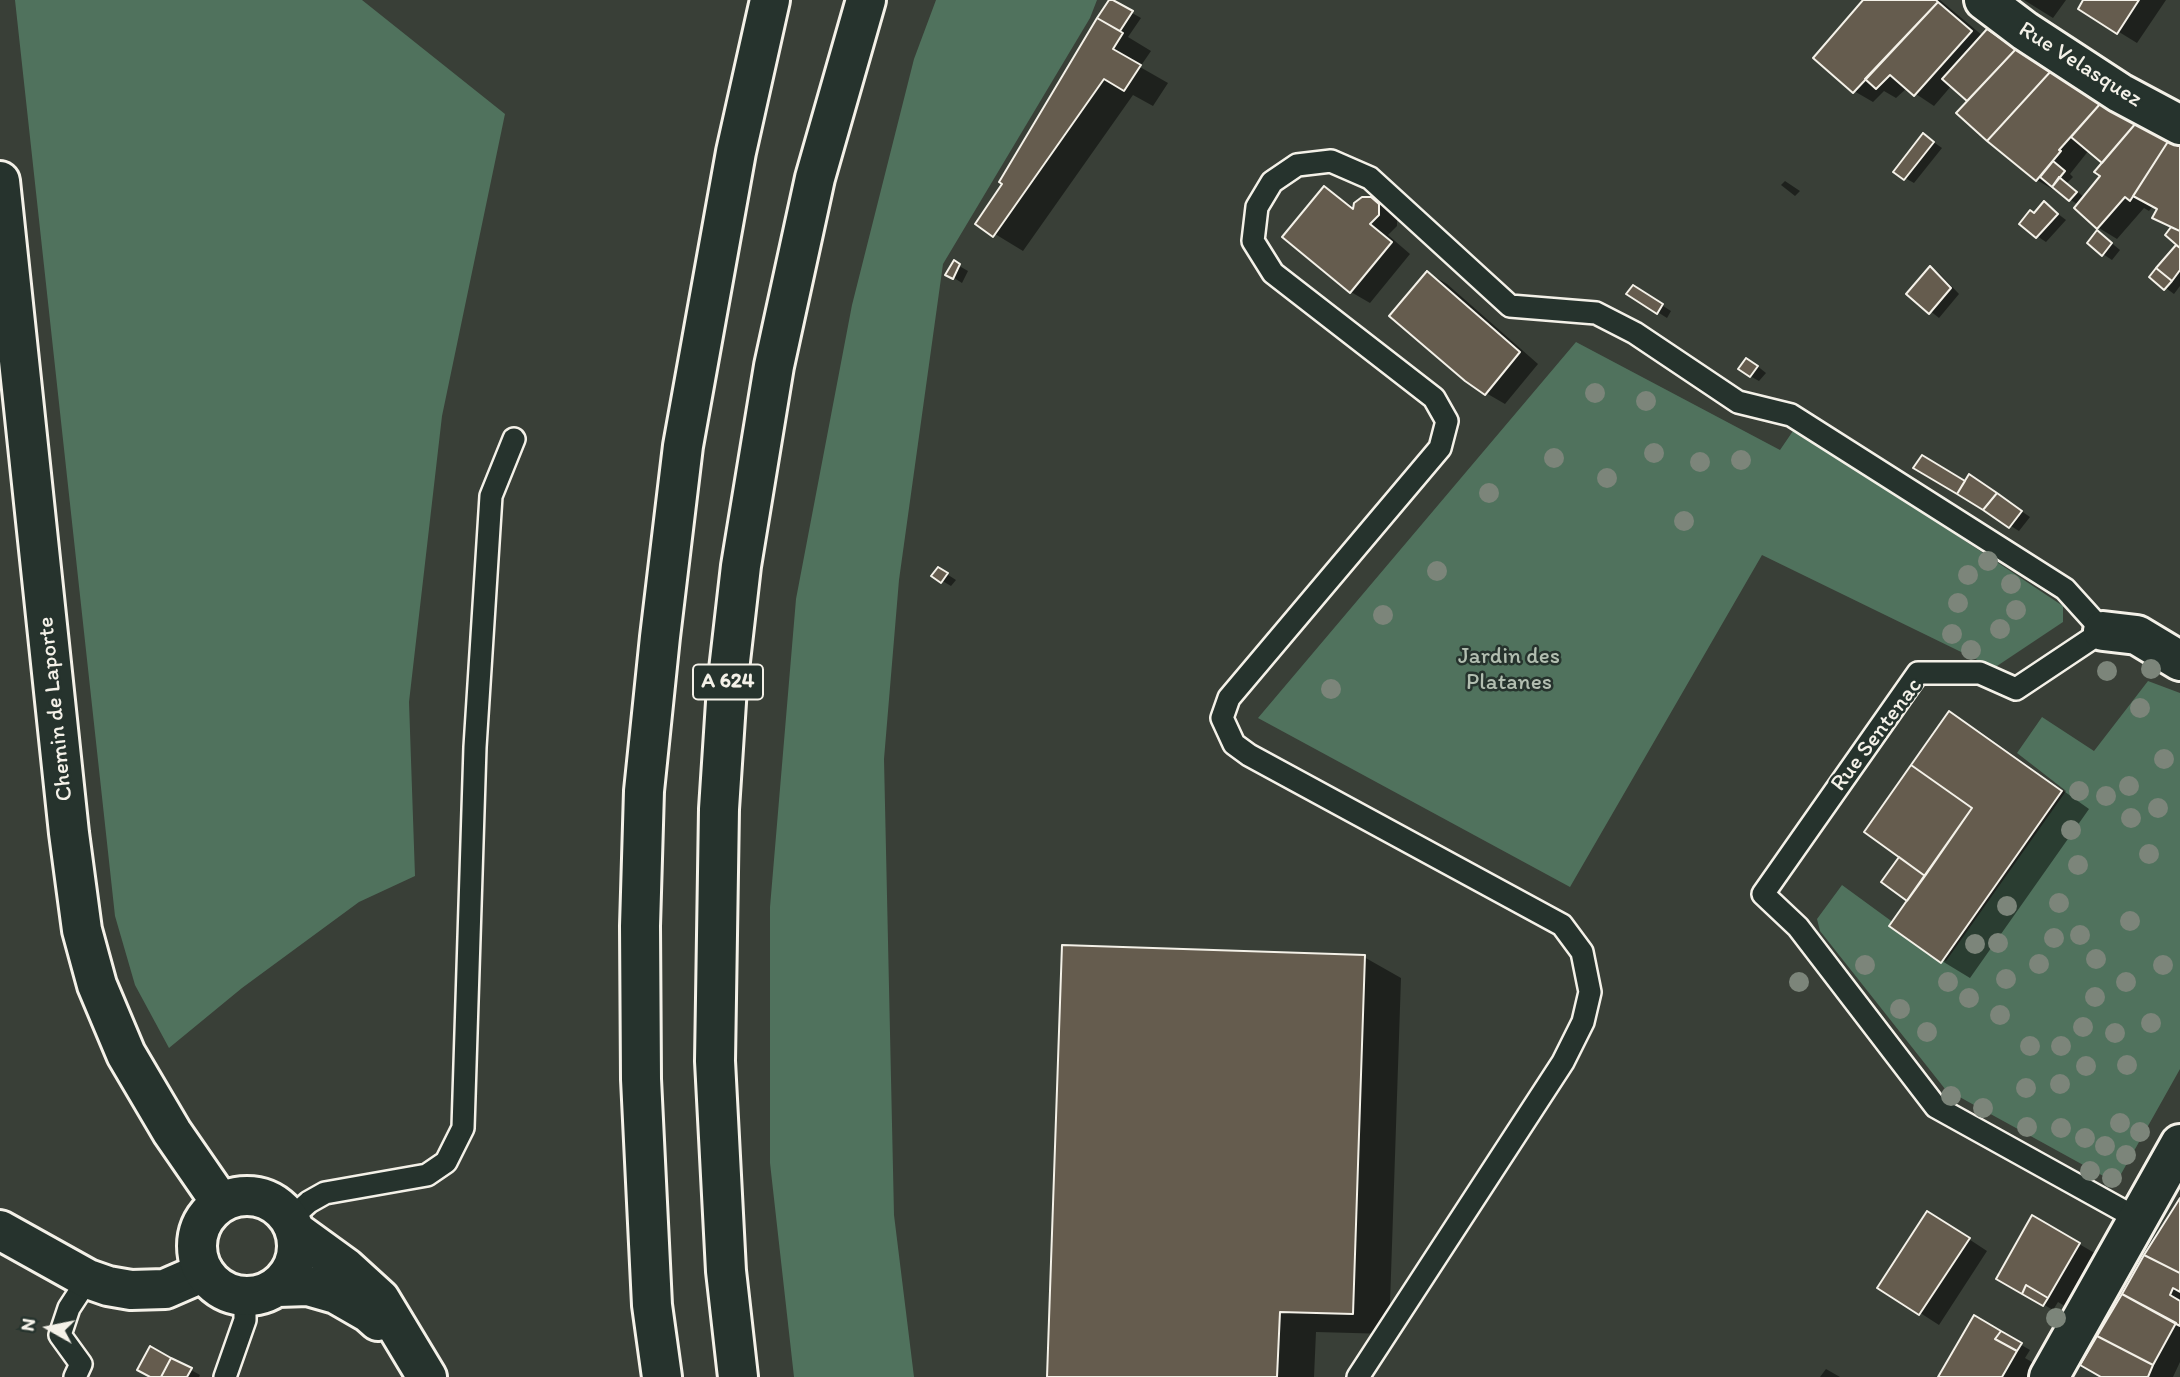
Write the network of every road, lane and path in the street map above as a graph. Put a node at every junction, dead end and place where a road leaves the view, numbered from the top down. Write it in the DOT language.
graph roads {
  1 [pos="770,0"];
  2 [pos="866,0"];
  3 [pos="1984,0"];
  4 [pos="2180,125"];
  5 [pos="0,181"];
  6 [pos="514,439"];
  7 [pos="2103,631"];
  8 [pos="2180,662"];
  9 [pos="2180,1144"];
  10 [pos="221,1203"];
  11 [pos="2137,1219"];
  12 [pos="292,1225"];
  13 [pos="0,1230"];
  14 [pos="204,1272"];
  15 [pos="88,1279"];
  16 [pos="262,1292"];
  17 [pos="406,1345"];
  18 [pos="75,1377"];
  19 [pos="225,1377"];
  20 [pos="427,1377"];
  21 [pos="662,1377"];
  22 [pos="738,1377"];
  23 [pos="1358,1377"];
  24 [pos="2049,1377"];
  1 -- 21 [label="main road"];
  2 -- 22 [label="main road, A 624"];
  3 -- 4 [label="main road, Rue Velasquez"];
  5 -- 10 [label="main road, Chemin de Laporte"];
  6 -- 12 [label="lane"];
  7 -- 8 [label="main road"];
  7 -- 11 [label="lane, Rue Sentenac"];
  7 -- 23 [label="lane"];
  9 -- 11 [label="main road"];
  10 -- 12 [label="main road"];
  10 -- 14 [label="main road"];
  11 -- 24 [label="main road"];
  12 -- 16 [label="main road"];
  12 -- 17 [label="main road"];
  13 -- 15 [label="main road"];
  14 -- 15 [label="main road"];
  14 -- 16 [label="main road"];
  15 -- 18 [label="lane"];
  16 -- 17 [label="main road"];
  16 -- 19 [label="lane"];
  17 -- 20 [label="main road"];
}
